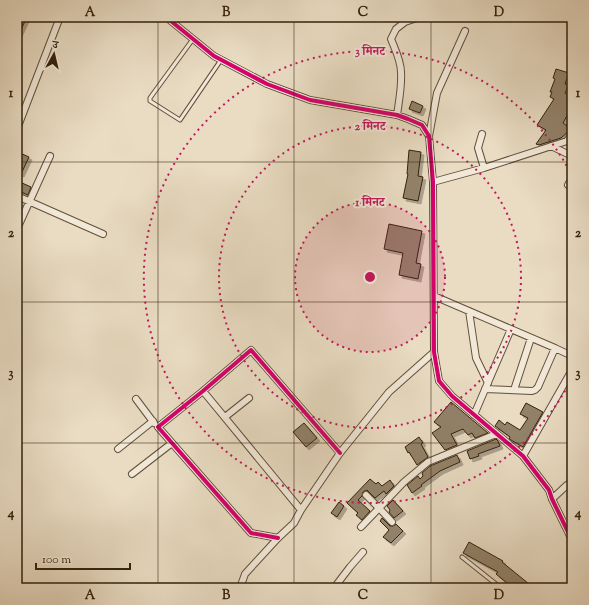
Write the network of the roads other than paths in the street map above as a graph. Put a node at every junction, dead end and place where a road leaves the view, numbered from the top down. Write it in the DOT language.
graph roads {
  1 [pos="60,17"];
  2 [pos="166,17"];
  3 [pos="420,17"];
  4 [pos="465,31"];
  5 [pos="193,39"];
  6 [pos="221,60"];
  7 [pos="397,115"];
  8 [pos="17,129"];
  9 [pos="482,134"];
  10 [pos="572,134"];
  11 [pos="429,136"];
  12 [pos="551,146"];
  13 [pos="50,156"];
  14 [pos="572,156"];
  15 [pos="484,168"];
  16 [pos="572,178"];
  17 [pos="433,182"];
  18 [pos="568,185"];
  19 [pos="17,196"];
  20 [pos="30,201"];
  21 [pos="17,229"];
  22 [pos="103,234"];
  23 [pos="434,296"];
  24 [pos="469,311"];
  25 [pos="511,329"];
  26 [pos="531,338"];
  27 [pos="555,348"];
  28 [pos="434,352"];
  29 [pos="572,356"];
  30 [pos="572,370"];
  31 [pos="487,386"];
  32 [pos="514,390"];
  33 [pos="203,391"];
  34 [pos="249,398"];
  35 [pos="136,399"];
  36 [pos="474,415"];
  37 [pos="225,417"];
  38 [pos="152,421"];
  39 [pos="158,427"];
  40 [pos="496,434"];
  41 [pos="172,444"];
  42 [pos="118,449"];
  43 [pos="340,453"];
  44 [pos="523,456"];
  45 [pos="132,474"];
  46 [pos="572,482"];
  47 [pos="366,495"];
  48 [pos="552,499"];
  49 [pos="379,508"];
  50 [pos="301,510"];
  51 [pos="392,522"];
  52 [pos="361,527"];
  53 [pos="278,538"];
  54 [pos="572,540"];
  55 [pos="363,552"];
  56 [pos="462,557"];
  57 [pos="240,588"];
  58 [pos="334,588"];
  59 [pos="501,588"];
  1 -- 8 [label="street"];
  2 -- 5 [label="street"];
  3 -- 7 [label="street"];
  4 -- 11 [label="street"];
  5 -- 6 [label="street"];
  5 -- 6 [label="lane"];
  6 -- 7 [label="street"];
  7 -- 11 [label="street"];
  9 -- 15 [label="street"];
  10 -- 12 [label="street"];
  11 -- 17 [label="street"];
  12 -- 14 [label="street"];
  12 -- 15 [label="street"];
  13 -- 20 [label="street"];
  15 -- 17 [label="street"];
  16 -- 18 [label="street"];
  17 -- 23 [label="street"];
  19 -- 20 [label="street"];
  20 -- 21 [label="street"];
  20 -- 22 [label="street"];
  23 -- 24 [label="street"];
  23 -- 28 [label="street"];
  24 -- 25 [label="street"];
  24 -- 31 [label="street"];
  25 -- 26 [label="street"];
  25 -- 31 [label="street"];
  26 -- 27 [label="street"];
  26 -- 32 [label="street"];
  27 -- 29 [label="street"];
  27 -- 32 [label="street"];
  28 -- 36 [label="street"];
  28 -- 43 [label="street"];
  30 -- 44 [label="street"];
  31 -- 32 [label="street"];
  31 -- 36 [label="street"];
  33 -- 37 [label="street"];
  33 -- 39 [label="street"];
  33 -- 43 [label="street"];
  34 -- 37 [label="street"];
  35 -- 38 [label="street"];
  36 -- 40 [label="street"];
  37 -- 50 [label="street"];
  38 -- 39 [label="street"];
  38 -- 42 [label="street"];
  39 -- 41 [label="street"];
  40 -- 44 [label="street"];
  40 -- 49 [label="street"];
  41 -- 45 [label="street"];
  41 -- 53 [label="street"];
  43 -- 50 [label="street"];
  44 -- 48 [label="street"];
  46 -- 48 [label="street"];
  47 -- 49 [label="street"];
  48 -- 54 [label="street"];
  49 -- 51 [label="street"];
  49 -- 52 [label="street"];
  50 -- 53 [label="street"];
  53 -- 57 [label="street"];
  55 -- 58 [label="street"];
  56 -- 59 [label="lane"];
}
